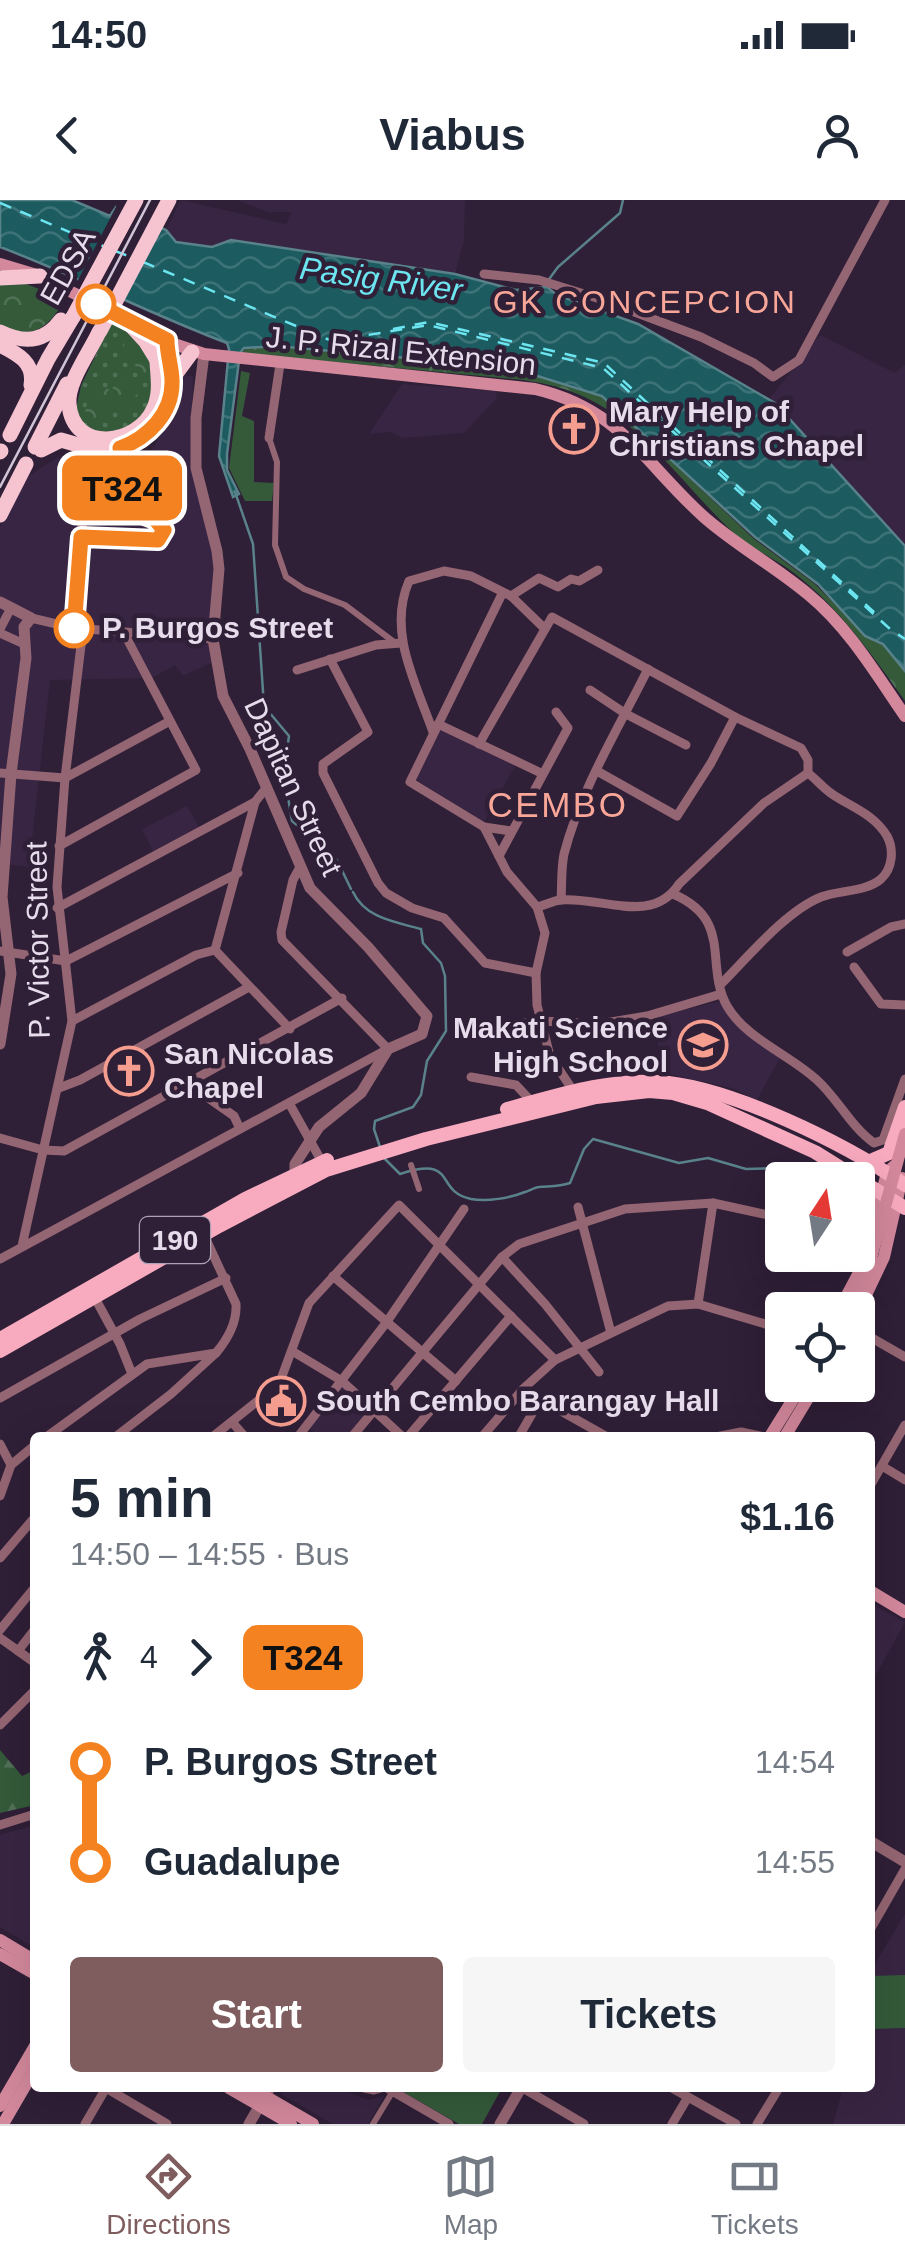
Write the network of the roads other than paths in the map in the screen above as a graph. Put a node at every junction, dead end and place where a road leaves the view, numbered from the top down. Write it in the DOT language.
graph roads {
  1 [pos="127,200"];
  2 [pos="136,200"];
  3 [pos="159,200"];
  4 [pos="169,200"];
  5 [pos="885,200"];
  6 [pos="0,264"];
  7 [pos="484,274"];
  8 [pos="40,276"];
  9 [pos="0,278"];
  10 [pos="69,314"];
  11 [pos="122,317"];
  12 [pos="98,330"];
  13 [pos="0,332"];
  14 [pos="167,340"];
  15 [pos="0,345"];
  16 [pos="198,353"];
  17 [pos="157,360"];
  18 [pos="280,364"];
  19 [pos="172,379"];
  20 [pos="27,400"];
  21 [pos="10,435"];
  22 [pos="269,438"];
  23 [pos="120,448"];
  24 [pos="26,464"];
  25 [pos="0,515"];
  26 [pos="598,570"];
  27 [pos="507,594"];
  28 [pos="6,605"];
  29 [pos="31,618"];
  30 [pos="543,627"];
  31 [pos="78,628"];
  32 [pos="0,631"];
  33 [pos="124,632"];
  34 [pos="213,639"];
  35 [pos="398,643"];
  36 [pos="24,644"];
  37 [pos="330,659"];
  38 [pos="297,670"];
  39 [pos="648,670"];
  40 [pos="590,690"];
  41 [pos="556,712"];
  42 [pos="626,714"];
  43 [pos="905,716"];
  44 [pos="735,717"];
  45 [pos="170,722"];
  46 [pos="436,728"];
  47 [pos="479,744"];
  48 [pos="686,745"];
  49 [pos="597,770"];
  50 [pos="808,772"];
  51 [pos="6,774"];
  52 [pos="541,774"];
  53 [pos="65,778"];
  54 [pos="267,787"];
  55 [pos="256,802"];
  56 [pos="484,827"];
  57 [pos="510,831"];
  58 [pos="59,846"];
  59 [pos="498,856"];
  60 [pos="300,867"];
  61 [pos="238,872"];
  62 [pos="673,894"];
  63 [pos="561,900"];
  64 [pos="537,907"];
  65 [pos="57,908"];
  66 [pos="905,924"];
  67 [pos="215,950"];
  68 [pos="5,951"];
  69 [pos="847,952"];
  70 [pos="66,960"];
  71 [pos="854,967"];
  72 [pos="536,973"];
  73 [pos="249,987"];
  74 [pos="721,989"];
  75 [pos="342,998"];
  76 [pos="905,1005"];
  77 [pos="541,1021"];
  78 [pos="72,1022"];
  79 [pos="290,1029"];
  80 [pos="472,1029"];
  81 [pos="0,1044"];
  82 [pos="388,1049"];
  83 [pos="472,1078"];
  84 [pos="905,1079"];
  85 [pos="187,1083"];
  86 [pos="59,1088"];
  87 [pos="574,1092"];
  88 [pos="532,1102"];
  89 [pos="289,1103"];
  90 [pos="905,1107"];
  91 [pos="240,1129"];
  92 [pos="905,1134"];
  93 [pos="0,1138"];
  94 [pos="311,1138"];
  95 [pos="816,1144"];
  96 [pos="390,1145"];
  97 [pos="905,1145"];
  98 [pos="43,1150"];
  99 [pos="368,1152"];
  100 [pos="902,1157"];
  101 [pos="322,1162"];
  102 [pos="863,1162"];
  103 [pos="868,1162"];
  104 [pos="411,1165"];
  105 [pos="875,1168"];
  106 [pos="886,1173"];
  107 [pos="294,1178"];
  108 [pos="904,1183"];
  109 [pos="419,1189"];
  110 [pos="881,1192"];
  111 [pos="713,1203"];
  112 [pos="901,1205"];
  113 [pos="578,1207"];
  114 [pos="464,1210"];
  115 [pos="765,1214"];
  116 [pos="875,1214"];
  117 [pos="875,1220"];
  118 [pos="583,1223"];
  119 [pos="891,1226"];
  120 [pos="204,1235"];
  121 [pos="22,1246"];
  122 [pos="442,1247"];
  123 [pos="502,1256"];
  124 [pos="0,1260"];
  125 [pos="333,1276"];
  126 [pos="226,1278"];
  127 [pos="481,1284"];
  128 [pos="857,1292"];
  129 [pos="859,1292"];
  130 [pos="863,1292"];
  131 [pos="94,1298"];
  132 [pos="698,1304"];
  133 [pos="511,1316"];
  134 [pos="386,1323"];
  135 [pos="765,1325"];
  136 [pos="611,1333"];
  137 [pos="115,1334"];
  138 [pos="0,1339"];
  139 [pos="875,1340"];
  140 [pos="582,1347"];
  141 [pos="0,1351"];
  142 [pos="292,1351"];
  143 [pos="423,1352"];
  144 [pos="216,1353"];
  145 [pos="905,1357"];
  146 [pos="555,1360"];
  147 [pos="598,1372"];
  148 [pos="132,1374"];
  149 [pos="456,1381"];
  150 [pos="342,1382"];
  151 [pos="0,1398"];
  152 [pos="791,1402"];
  153 [pos="796,1402"];
  154 [pos="805,1402"];
  155 [pos="376,1410"];
  156 [pos="232,1422"];
  157 [pos="905,1425"];
  158 [pos="53,1432"];
  159 [pos="121,1432"];
  160 [pos="219,1432"];
  161 [pos="241,1432"];
  162 [pos="301,1432"];
  163 [pos="356,1432"];
  164 [pos="400,1432"];
  165 [pos="411,1432"];
  166 [pos="485,1432"];
  167 [pos="521,1432"];
  168 [pos="599,1432"];
  169 [pos="771,1432"];
  170 [pos="784,1432"];
  171 [pos="786,1432"];
  172 [pos="0,1444"];
  173 [pos="30,1449"];
  174 [pos="11,1464"];
  175 [pos="882,1466"];
  176 [pos="875,1478"];
  177 [pos="905,1480"];
  178 [pos="0,1496"];
  179 [pos="30,1524"];
  180 [pos="0,1558"];
  181 [pos="875,1587"];
  182 [pos="30,1593"];
  183 [pos="875,1595"];
  184 [pos="905,1604"];
  185 [pos="905,1612"];
  186 [pos="0,1630"];
  187 [pos="30,1635"];
  188 [pos="0,1638"];
  189 [pos="18,1651"];
  190 [pos="30,1659"];
  191 [pos="30,1695"];
  192 [pos="0,1725"];
  193 [pos="30,1816"];
  194 [pos="0,1825"];
  195 [pos="875,1845"];
  196 [pos="905,1866"];
  197 [pos="875,1921"];
  198 [pos="0,1940"];
  199 [pos="0,1954"];
  200 [pos="30,1958"];
  201 [pos="30,1971"];
  202 [pos="30,2055"];
  203 [pos="30,2078"];
  204 [pos="104,2092"];
  205 [pos="113,2092"];
  206 [pos="379,2092"];
  207 [pos="386,2092"];
  208 [pos="520,2092"];
  209 [pos="529,2092"];
  210 [pos="679,2092"];
  211 [pos="777,2092"];
  212 [pos="265,2096"];
  213 [pos="688,2097"];
  214 [pos="0,2106"];
  215 [pos="164,2123"];
  216 [pos="582,2123"];
  217 [pos="3,2124"];
  218 [pos="86,2124"];
  219 [pos="249,2124"];
  220 [pos="291,2124"];
  221 [pos="312,2124"];
  222 [pos="374,2124"];
  223 [pos="450,2124"];
  224 [pos="500,2124"];
  225 [pos="672,2124"];
  226 [pos="736,2124"];
  227 [pos="757,2124"];
  1 -- 10 [label="highway, EDSA"];
  2 -- 10 [label="highway, EDSA, bridge"];
  3 -- 12 [label="highway, EDSA"];
  4 -- 12 [label="highway, EDSA, bridge"];
  5 -- 7 [label="street"];
  6 -- 8 [label="main road, J. P. Rizal Extension"];
  8 -- 9 [label="highway"];
  8 -- 11 [label="main road, J. P. Rizal Extension"];
  10 -- 13 [label="highway"];
  10 -- 20 [label="highway, EDSA"];
  11 -- 14 [label="main road, J. P. Rizal Extension"];
  11 -- 17 [label="highway"];
  12 -- 17 [label="highway"];
  12 -- 23 [label="highway, EDSA"];
  14 -- 16 [label="main road, J. P. Rizal Extension"];
  14 -- 17 [label="highway"];
  14 -- 19 [label="highway"];
  15 -- 20 [label="highway"];
  16 -- 18 [label="main road, J. P. Rizal Extension"];
  16 -- 19 [label="highway"];
  16 -- 34 [label="street, Dapitan Street"];
  18 -- 22 [label="street"];
  18 -- 43 [label="main road, J. P. Rizal Extension"];
  19 -- 23 [label="highway"];
  20 -- 21 [label="highway, EDSA"];
  22 -- 35 [label="street"];
  23 -- 31 [label="street, P. Victor Street"];
  24 -- 25 [label="highway"];
  26 -- 27 [label="street"];
  27 -- 30 [label="street"];
  27 -- 35 [label="street"];
  27 -- 46 [label="street"];
  28 -- 29 [label="street"];
  28 -- 32 [label="street"];
  29 -- 31 [label="street"];
  29 -- 36 [label="street"];
  30 -- 39 [label="street"];
  30 -- 47 [label="street"];
  31 -- 33 [label="street"];
  31 -- 53 [label="street, P. Victor Street"];
  32 -- 36 [label="street"];
  33 -- 34 [label="street"];
  33 -- 45 [label="street"];
  34 -- 54 [label="street, Dapitan Street"];
  35 -- 37 [label="street"];
  35 -- 46 [label="street"];
  36 -- 51 [label="street"];
  37 -- 38 [label="street"];
  37 -- 72 [label="street"];
  39 -- 42 [label="street"];
  39 -- 44 [label="street"];
  40 -- 42 [label="street"];
  41 -- 52 [label="street"];
  42 -- 48 [label="street"];
  42 -- 49 [label="street"];
  44 -- 49 [label="street"];
  44 -- 50 [label="street"];
  45 -- 53 [label="street"];
  45 -- 58 [label="street"];
  46 -- 47 [label="street"];
  46 -- 56 [label="street"];
  47 -- 52 [label="street"];
  49 -- 63 [label="street"];
  50 -- 62 [label="street"];
  50 -- 74 [label="street"];
  51 -- 53 [label="street"];
  51 -- 68 [label="street"];
  52 -- 57 [label="street"];
  53 -- 58 [label="street, P. Victor Street"];
  54 -- 55 [label="street"];
  54 -- 60 [label="street, Dapitan Street"];
  55 -- 61 [label="street"];
  55 -- 65 [label="street"];
  56 -- 57 [label="street"];
  56 -- 59 [label="street"];
  57 -- 59 [label="street"];
  58 -- 65 [label="street, P. Victor Street"];
  59 -- 64 [label="street"];
  60 -- 75 [label="street"];
  60 -- 82 [label="street, Dapitan Street"];
  61 -- 67 [label="street"];
  61 -- 70 [label="street"];
  62 -- 63 [label="street"];
  62 -- 74 [label="street"];
  63 -- 64 [label="street"];
  64 -- 72 [label="street"];
  65 -- 70 [label="street, P. Victor Street"];
  66 -- 69 [label="street"];
  67 -- 73 [label="street"];
  67 -- 78 [label="street"];
  68 -- 70 [label="street"];
  68 -- 81 [label="street"];
  70 -- 78 [label="street, P. Victor Street"];
  71 -- 76 [label="street"];
  72 -- 77 [label="street"];
  73 -- 79 [label="street"];
  73 -- 86 [label="street"];
  74 -- 77 [label="street"];
  74 -- 84 [label="street"];
  75 -- 79 [label="street"];
  75 -- 82 [label="street"];
  77 -- 80 [label="street"];
  77 -- 87 [label="street"];
  78 -- 86 [label="street, P. Victor Street"];
  79 -- 85 [label="street"];
  82 -- 89 [label="street, Dapitan Street"];
  82 -- 94 [label="street"];
  83 -- 88 [label="street"];
  85 -- 91 [label="street"];
  85 -- 98 [label="street"];
  86 -- 98 [label="street, P. Victor Street"];
  87 -- 88 [label="main road, 190"];
  87 -- 95 [label="main road, 190"];
  88 -- 96 [label="main road, 190"];
  89 -- 91 [label="street, Dapitan Street"];
  89 -- 94 [label="street"];
  90 -- 103 [label="main road"];
  91 -- 121 [label="street, Dapitan Street"];
  92 -- 128 [label="main road, bridge"];
  93 -- 98 [label="street"];
  94 -- 101 [label="street"];
  94 -- 107 [label="street"];
  95 -- 96 [label="main road, 190"];
  95 -- 102 [label="main road, 190"];
  95 -- 110 [label="main road, 190"];
  96 -- 99 [label="main road, 190"];
  97 -- 100 [label="main road"];
  98 -- 121 [label="street, P. Victor Street"];
  99 -- 101 [label="main road, 190"];
  99 -- 107 [label="main road, 190"];
  100 -- 106 [label="main road"];
  100 -- 108 [label="main road"];
  100 -- 129 [label="main road, bridge"];
  101 -- 107 [label="main road, 190"];
  104 -- 109 [label="street"];
  105 -- 106 [label="main road, 190"];
  106 -- 108 [label="main road, 190"];
  106 -- 110 [label="main road"];
  107 -- 120 [label="main road, 190"];
  107 -- 138 [label="main road, 190"];
  108 -- 112 [label="main road"];
  110 -- 112 [label="main road, 190"];
  110 -- 116 [label="main road"];
  111 -- 115 [label="street"];
  111 -- 118 [label="street"];
  111 -- 132 [label="street"];
  112 -- 119 [label="main road"];
  113 -- 118 [label="street"];
  114 -- 122 [label="street"];
  117 -- 119 [label="main road"];
  118 -- 123 [label="street"];
  118 -- 136 [label="street"];
  119 -- 130 [label="main road"];
  120 -- 126 [label="street"];
  120 -- 131 [label="main road, 190"];
  121 -- 124 [label="street, Dapitan Street"];
  122 -- 125 [label="street"];
  122 -- 127 [label="street"];
  122 -- 134 [label="street"];
  123 -- 127 [label="street"];
  123 -- 140 [label="street"];
  125 -- 134 [label="street"];
  125 -- 142 [label="street"];
  126 -- 137 [label="street"];
  126 -- 144 [label="street"];
  127 -- 133 [label="street"];
  127 -- 143 [label="street"];
  131 -- 137 [label="street"];
  131 -- 141 [label="main road, 190"];
  132 -- 135 [label="street"];
  132 -- 136 [label="street"];
  133 -- 146 [label="street"];
  133 -- 149 [label="street"];
  134 -- 143 [label="street"];
  134 -- 150 [label="street"];
  136 -- 140 [label="street"];
  137 -- 148 [label="street"];
  137 -- 151 [label="street"];
  139 -- 145 [label="street"];
  140 -- 146 [label="street"];
  140 -- 147 [label="street"];
  142 -- 150 [label="street"];
  142 -- 156 [label="street"];
  143 -- 149 [label="street"];
  143 -- 155 [label="street"];
  144 -- 148 [label="street"];
  144 -- 159 [label="street"];
  146 -- 166 [label="street"];
  148 -- 158 [label="street"];
  149 -- 165 [label="street"];
  150 -- 155 [label="street"];
  150 -- 162 [label="street"];
  152 -- 169 [label="main road"];
  153 -- 170 [label="main road"];
  154 -- 171 [label="main road"];
  155 -- 163 [label="street"];
  155 -- 164 [label="street"];
  156 -- 160 [label="street"];
  156 -- 161 [label="street"];
  157 -- 175 [label="street"];
  167 -- 168 [label="street"];
  172 -- 174 [label="street"];
  173 -- 174 [label="street"];
  174 -- 178 [label="street"];
  175 -- 176 [label="street"];
  175 -- 177 [label="street"];
  179 -- 180 [label="street"];
  181 -- 184 [label="main road"];
  182 -- 186 [label="street"];
  183 -- 185 [label="main road"];
  187 -- 189 [label="street"];
  188 -- 189 [label="street"];
  189 -- 190 [label="street"];
  191 -- 192 [label="street"];
  193 -- 194 [label="street"];
  195 -- 196 [label="street"];
  196 -- 197 [label="street"];
  198 -- 200 [label="main road"];
  199 -- 201 [label="main road"];
  202 -- 214 [label="main road"];
  203 -- 217 [label="main road"];
  204 -- 218 [label="street"];
  205 -- 215 [label="street"];
  206 -- 222 [label="street"];
  207 -- 223 [label="street"];
  208 -- 224 [label="street"];
  209 -- 216 [label="street"];
  210 -- 213 [label="street"];
  211 -- 227 [label="street"];
  212 -- 219 [label="street"];
  212 -- 220 [label="main road"];
  212 -- 221 [label="main road"];
  213 -- 225 [label="street"];
  213 -- 226 [label="street"];
}
